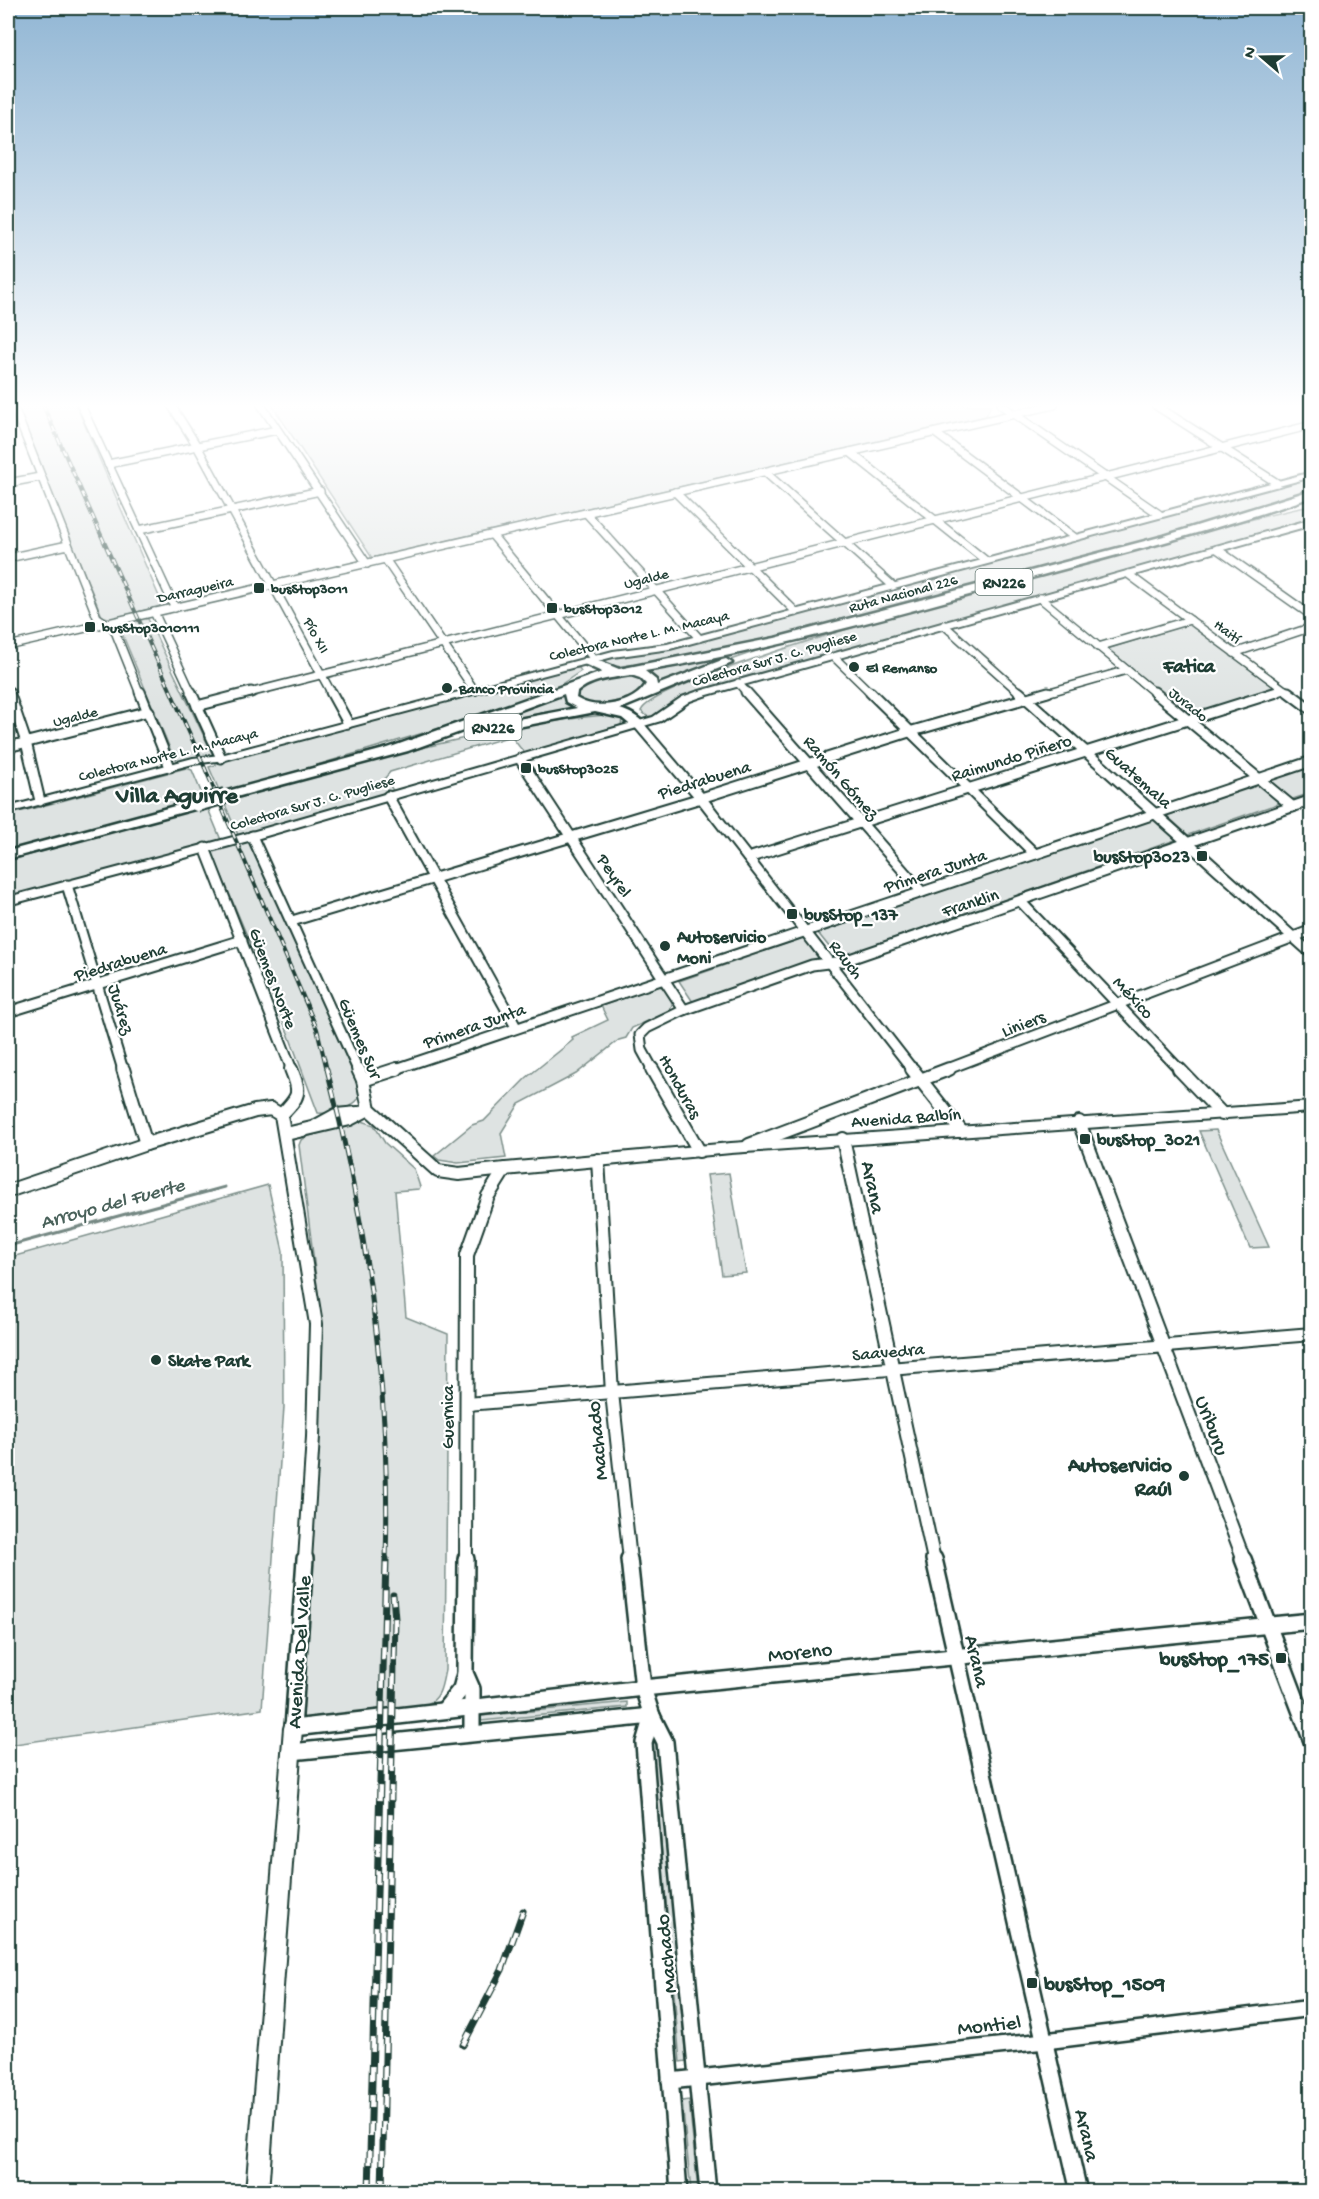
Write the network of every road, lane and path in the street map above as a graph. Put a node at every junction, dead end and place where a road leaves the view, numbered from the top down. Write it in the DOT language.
graph roads {
  1 [pos="53,508"];
  2 [pos="128,508"];
  3 [pos="242,508"];
  4 [pos="330,508"];
  5 [pos="609,508"];
  6 [pos="691,508"];
  7 [pos="805,508"];
  8 [pos="917,508"];
  9 [pos="980,508"];
  10 [pos="1035,508"];
  11 [pos="1150,508"];
  12 [pos="1183,508"];
  13 [pos="1269,508"];
  14 [pos="1289,508"];
  15 [pos="231,510"];
  16 [pos="586,513"];
  17 [pos="1159,514"];
  18 [pos="1239,518"];
  19 [pos="932,520"];
  20 [pos="1311,522"];
  21 [pos="139,530"];
  22 [pos="492,535"];
  23 [pos="1074,537"];
  24 [pos="844,542"];
  25 [pos="68,545"];
  26 [pos="1217,549"];
  27 [pos="8,558"];
  28 [pos="385,560"];
  29 [pos="986,560"];
  30 [pos="366,564"];
  31 [pos="749,566"];
  32 [pos="1128,574"];
  33 [pos="272,585"];
  34 [pos="892,586"];
  35 [pos="657,590"];
  36 [pos="1040,598"];
  37 [pos="175,608"];
  38 [pos="154,612"];
  39 [pos="796,612"];
  40 [pos="557,614"];
  41 [pos="1311,616"];
  42 [pos="1190,620"];
  43 [pos="108,623"];
  44 [pos="944,625"];
  45 [pos="1311,627"];
  46 [pos="819,633"];
  47 [pos="699,638"];
  48 [pos="442,643"];
  49 [pos="8,646"];
  50 [pos="1098,647"];
  51 [pos="1234,653"];
  52 [pos="834,657"];
  53 [pos="591,660"];
  54 [pos="1127,670"];
  55 [pos="623,671"];
  56 [pos="322,675"];
  57 [pos="738,683"];
  58 [pos="580,684"];
  59 [pos="8,690"];
  60 [pos="1285,690"];
  61 [pos="475,691"];
  62 [pos="646,694"];
  63 [pos="1026,698"];
  64 [pos="197,706"];
  65 [pos="596,709"];
  66 [pos="1311,710"];
  67 [pos="149,711"];
  68 [pos="1188,720"];
  69 [pos="348,723"];
  70 [pos="639,724"];
  71 [pos="909,732"];
  72 [pos="26,742"];
  73 [pos="8,747"];
  74 [pos="393,750"];
  75 [pos="1086,752"];
  76 [pos="221,758"];
  77 [pos="520,759"];
  78 [pos="1311,761"];
  79 [pos="808,763"];
  80 [pos="170,767"];
  81 [pos="1260,779"];
  82 [pos="966,788"];
  83 [pos="388,796"];
  84 [pos="701,798"];
  85 [pos="1311,800"];
  86 [pos="40,801"];
  87 [pos="1293,807"];
  88 [pos="8,810"];
  89 [pos="1155,814"];
  90 [pos="858,822"];
  91 [pos="252,836"];
  92 [pos="570,837"];
  93 [pos="1187,842"];
  94 [pos="205,848"];
  95 [pos="1035,854"];
  96 [pos="8,855"];
  97 [pos="748,858"];
  98 [pos="435,878"];
  99 [pos="67,885"];
  100 [pos="922,892"];
  101 [pos="8,902"];
  102 [pos="1021,902"];
  103 [pos="292,921"];
  104 [pos="1311,930"];
  105 [pos="805,932"];
  106 [pos="1293,937"];
  107 [pos="242,940"];
  108 [pos="1311,954"];
  109 [pos="830,963"];
  110 [pos="664,978"];
  111 [pos="98,986"];
  112 [pos="1118,1004"];
  113 [pos="684,1010"];
  114 [pos="8,1012"];
  115 [pos="516,1027"];
  116 [pos="640,1035"];
  117 [pos="363,1080"];
  118 [pos="921,1080"];
  119 [pos="1311,1107"];
  120 [pos="364,1111"];
  121 [pos="1222,1114"];
  122 [pos="281,1115"];
  123 [pos="1079,1122"];
  124 [pos="961,1131"];
  125 [pos="286,1134"];
  126 [pos="843,1139"];
  127 [pos="146,1144"];
  128 [pos="746,1146"];
  129 [pos="699,1151"];
  130 [pos="598,1160"];
  131 [pos="505,1169"];
  132 [pos="8,1191"];
  133 [pos="1311,1334"];
  134 [pos="1163,1346"];
  135 [pos="891,1369"];
  136 [pos="612,1393"];
  137 [pos="467,1404"];
  138 [pos="1311,1621"];
  139 [pos="1268,1625"];
  140 [pos="955,1656"];
  141 [pos="465,1673"];
  142 [pos="643,1688"];
  143 [pos="472,1706"];
  144 [pos="445,1709"];
  145 [pos="652,1716"];
  146 [pos="293,1728"];
  147 [pos="472,1733"];
  148 [pos="1311,1741"];
  149 [pos="291,1752"];
  150 [pos="1311,2008"];
  151 [pos="1045,2041"];
  152 [pos="698,2077"];
  153 [pos="670,2081"];
  154 [pos="257,2192"];
  155 [pos="680,2192"];
  156 [pos="708,2192"];
  157 [pos="1079,2192"];
  1 -- 25 [label="street"];
  2 -- 21 [label="street"];
  3 -- 15 [label="street"];
  4 -- 30 [label="street"];
  5 -- 16 [label="street, Darragueira"];
  6 -- 31 [label="street"];
  7 -- 24 [label="street"];
  8 -- 19 [label="street"];
  9 -- 19 [label="street, Ugalde"];
  10 -- 23 [label="street"];
  11 -- 17 [label="street"];
  12 -- 17 [label="main road, Colectora Norte L. M. Macaya"];
  13 -- 18 [label="highway, Ruta Nacional 226 / RN226"];
  14 -- 18 [label="highway, Ruta Nacional 226 / RN226"];
  15 -- 21 [label="street"];
  15 -- 33 [label="street, Pío XII"];
  16 -- 22 [label="street, Darragueira"];
  16 -- 35 [label="street"];
  17 -- 23 [label="main road, Colectora Norte L. M. Macaya"];
  18 -- 46 [label="highway, Ruta Nacional 226 / RN226"];
  19 -- 24 [label="street, Ugalde"];
  19 -- 29 [label="street"];
  20 -- 26 [label="main road, Colectora Sur J. C. Pugliese"];
  21 -- 37 [label="street"];
  22 -- 28 [label="street, Darragueira"];
  22 -- 40 [label="street"];
  23 -- 29 [label="main road, Colectora Norte L. M. Macaya"];
  24 -- 31 [label="street, Ugalde"];
  24 -- 34 [label="street"];
  25 -- 27 [label="street"];
  25 -- 43 [label="street"];
  26 -- 32 [label="main road, Colectora Sur J. C. Pugliese"];
  26 -- 41 [label="street"];
  28 -- 30 [label="street, Darragueira"];
  28 -- 48 [label="street"];
  29 -- 34 [label="main road, Colectora Norte L. M. Macaya"];
  30 -- 33 [label="street, Darragueira"];
  31 -- 35 [label="street, Ugalde"];
  31 -- 39 [label="street"];
  32 -- 36 [label="main road, Colectora Sur J. C. Pugliese"];
  32 -- 42 [label="street, Haití"];
  33 -- 37 [label="street, Darragueira"];
  33 -- 56 [label="street, Pío XII"];
  34 -- 39 [label="main road, Colectora Norte L. M. Macaya"];
  35 -- 40 [label="street, Ugalde"];
  35 -- 47 [label="street"];
  36 -- 44 [label="main road, Colectora Sur J. C. Pugliese"];
  36 -- 50 [label="street, Jurado"];
  37 -- 38 [label="street, Darragueira"];
  38 -- 43 [label="street, Darragueira"];
  38 -- 64 [label="street"];
  39 -- 47 [label="main road, Colectora Norte L. M. Macaya"];
  40 -- 48 [label="street, Ugalde"];
  40 -- 53 [label="street"];
  42 -- 50 [label="street"];
  42 -- 51 [label="street, Haití"];
  43 -- 49 [label="street, Darragueira"];
  43 -- 67 [label="street"];
  44 -- 52 [label="main road, Colectora Sur J. C. Pugliese"];
  44 -- 63 [label="street, Guatemala"];
  45 -- 51 [label="street"];
  46 -- 55 [label="highway, Ruta Nacional 226 / RN226"];
  46 -- 62 [label="highway, Ruta Nacional 226 / RN226"];
  47 -- 53 [label="main road, Colectora Norte L. M. Macaya"];
  48 -- 56 [label="street, Ugalde"];
  48 -- 61 [label="street"];
  50 -- 54 [label="street, Jurado"];
  51 -- 60 [label="street, Haití"];
  52 -- 57 [label="main road, Colectora Sur J. C. Pugliese"];
  52 -- 71 [label="street"];
  53 -- 55 [label="highway"];
  53 -- 58 [label="highway"];
  53 -- 61 [label="main road, Colectora Norte L. M. Macaya"];
  54 -- 63 [label="street, Piedrabuena"];
  54 -- 68 [label="street, Jurado"];
  55 -- 58 [label="highway, Ruta Nacional 226 / RN226"];
  55 -- 62 [label="highway"];
  56 -- 64 [label="street, Ugalde"];
  56 -- 69 [label="street, Pío XII"];
  57 -- 70 [label="main road, Colectora Sur J. C. Pugliese"];
  57 -- 79 [label="street, Ramón Gómez"];
  58 -- 65 [label="highway"];
  58 -- 74 [label="highway, Ruta Nacional 226 / RN226"];
  59 -- 72 [label="street"];
  60 -- 66 [label="street, Haití"];
  60 -- 68 [label="street, Raimundo Piñero"];
  61 -- 69 [label="main road, Colectora Norte L. M. Macaya"];
  62 -- 65 [label="highway, Ruta Nacional 226 / RN226"];
  62 -- 70 [label="highway"];
  63 -- 71 [label="street, Piedrabuena"];
  63 -- 75 [label="street, Guatemala"];
  64 -- 76 [label="street"];
  65 -- 70 [label="highway"];
  65 -- 74 [label="highway, Ruta Nacional 226 / RN226"];
  67 -- 72 [label="street, Ugalde"];
  67 -- 80 [label="street"];
  68 -- 75 [label="street, Raimundo Piñero"];
  68 -- 81 [label="street, Jurado"];
  69 -- 76 [label="main road, Colectora Norte L. M. Macaya"];
  70 -- 77 [label="main road, Colectora Sur J. C. Pugliese"];
  70 -- 84 [label="street, Rauch"];
  71 -- 79 [label="street, Piedrabuena"];
  71 -- 82 [label="street"];
  72 -- 73 [label="street, Ugalde"];
  72 -- 86 [label="street"];
  74 -- 96 [label="highway, Ruta Nacional 226 / RN226, bridge"];
  75 -- 82 [label="street, Raimundo Piñero"];
  75 -- 89 [label="street, Guatemala"];
  76 -- 80 [label="main road, Colectora Norte L. M. Macaya"];
  77 -- 83 [label="main road, Colectora Sur J. C. Pugliese"];
  77 -- 92 [label="street, Peyrel"];
  78 -- 81 [label="street, Primera Junta"];
  79 -- 84 [label="street, Piedrabuena"];
  79 -- 90 [label="street, Ramón Gómez"];
  80 -- 86 [label="main road, Colectora Norte L. M. Macaya"];
  81 -- 87 [label="street, Jurado"];
  81 -- 89 [label="street, Primera Junta"];
  82 -- 90 [label="street, Raimundo Piñero"];
  82 -- 95 [label="street"];
  83 -- 91 [label="main road, Colectora Sur J. C. Pugliese"];
  83 -- 98 [label="street"];
  84 -- 92 [label="street, Piedrabuena"];
  84 -- 97 [label="street, Rauch"];
  85 -- 87 [label="street, Franklin"];
  86 -- 88 [label="main road, Colectora Norte L. M. Macaya"];
  87 -- 93 [label="street, Franklin"];
  89 -- 93 [label="street, Guatemala"];
  89 -- 95 [label="street, Primera Junta"];
  90 -- 97 [label="street, Raimundo Piñero"];
  90 -- 100 [label="street, Ramón Gómez"];
  91 -- 94 [label="main road, Colectora Sur J. C. Pugliese"];
  91 -- 103 [label="street, Güemes Sur"];
  92 -- 98 [label="street, Piedrabuena"];
  92 -- 110 [label="street, Peyrel"];
  93 -- 102 [label="street, Franklin"];
  93 -- 106 [label="street, Guatemala"];
  94 -- 99 [label="main road, Colectora Sur J. C. Pugliese"];
  94 -- 107 [label="street, Güemes Norte"];
  95 -- 100 [label="street, Primera Junta"];
  97 -- 105 [label="street, Rauch"];
  98 -- 103 [label="street, Piedrabuena"];
  98 -- 115 [label="street"];
  99 -- 101 [label="main road, Colectora Sur J. C. Pugliese"];
  99 -- 111 [label="street, Juárez"];
  100 -- 105 [label="street, Primera Junta"];
  102 -- 109 [label="street, Franklin"];
  102 -- 112 [label="street, México"];
  103 -- 117 [label="street, Güemes Sur"];
  104 -- 106 [label="street, Liniers"];
  105 -- 109 [label="street, Rauch"];
  105 -- 110 [label="street, Primera Junta"];
  106 -- 108 [label="street, Guatemala"];
  106 -- 112 [label="street, Liniers"];
  107 -- 111 [label="street, Piedrabuena"];
  107 -- 122 [label="street, Güemes Norte"];
  109 -- 113 [label="street, Franklin"];
  109 -- 118 [label="street, Rauch"];
  110 -- 113 [label="street, Peyrel"];
  110 -- 115 [label="street, Primera Junta"];
  111 -- 114 [label="street, Piedrabuena"];
  111 -- 127 [label="street, Juárez"];
  112 -- 118 [label="street, Liniers"];
  112 -- 121 [label="street, México"];
  113 -- 116 [label="street, Franklin"];
  115 -- 117 [label="street, Primera Junta"];
  116 -- 129 [label="street, Honduras"];
  117 -- 120 [label="street, Güemes Sur"];
  118 -- 124 [label="street, Rauch"];
  118 -- 128 [label="street, Liniers"];
  119 -- 121 [label="main road, Avenida Balbín"];
  120 -- 125 [label="street"];
  120 -- 131 [label="street"];
  121 -- 123 [label="main road, Avenida Balbín"];
  122 -- 125 [label="street, Avenida Del Valle"];
  122 -- 127 [label="street"];
  123 -- 124 [label="main road, Avenida Balbín"];
  123 -- 134 [label="street, Uriburu"];
  124 -- 126 [label="main road, Avenida Balbín"];
  125 -- 146 [label="street, Avenida Del Valle"];
  126 -- 128 [label="main road, Avenida Balbín"];
  126 -- 135 [label="street, Arana"];
  127 -- 132 [label="street"];
  128 -- 129 [label="main road, Avenida Balbín"];
  129 -- 130 [label="main road, Avenida Balbín"];
  130 -- 131 [label="main road, Avenida Balbín"];
  130 -- 136 [label="street, Machado"];
  131 -- 137 [label="street, Guernica"];
  133 -- 134 [label="street, Saavedra"];
  134 -- 135 [label="street, Saavedra"];
  134 -- 139 [label="street, Uriburu"];
  135 -- 136 [label="street, Saavedra"];
  135 -- 140 [label="street, Arana"];
  136 -- 137 [label="street, Saavedra"];
  136 -- 142 [label="street, Machado"];
  137 -- 141 [label="street, Guernica"];
  138 -- 139 [label="street, Moreno"];
  139 -- 140 [label="street, Moreno"];
  139 -- 148 [label="street, Uriburu"];
  140 -- 142 [label="street, Moreno"];
  140 -- 151 [label="street, Arana"];
  141 -- 143 [label="street, Guernica"];
  141 -- 144 [label="street, Guernica"];
  142 -- 143 [label="street, Moreno"];
  142 -- 145 [label="street, Machado"];
  143 -- 144 [label="street, Moreno"];
  143 -- 147 [label="street, Guernica"];
  144 -- 146 [label="street, Moreno"];
  145 -- 147 [label="street"];
  145 -- 152 [label="street, Machado"];
  145 -- 153 [label="street, Machado"];
  146 -- 149 [label="main road, Avenida Del Valle"];
  147 -- 149 [label="street"];
  149 -- 154 [label="main road, Avenida Del Valle"];
  150 -- 151 [label="street, Montiel"];
  151 -- 152 [label="street, Montiel"];
  151 -- 157 [label="street, Arana"];
  152 -- 153 [label="street, Montiel"];
  152 -- 156 [label="street, Machado"];
  153 -- 155 [label="street, Machado"];
}
